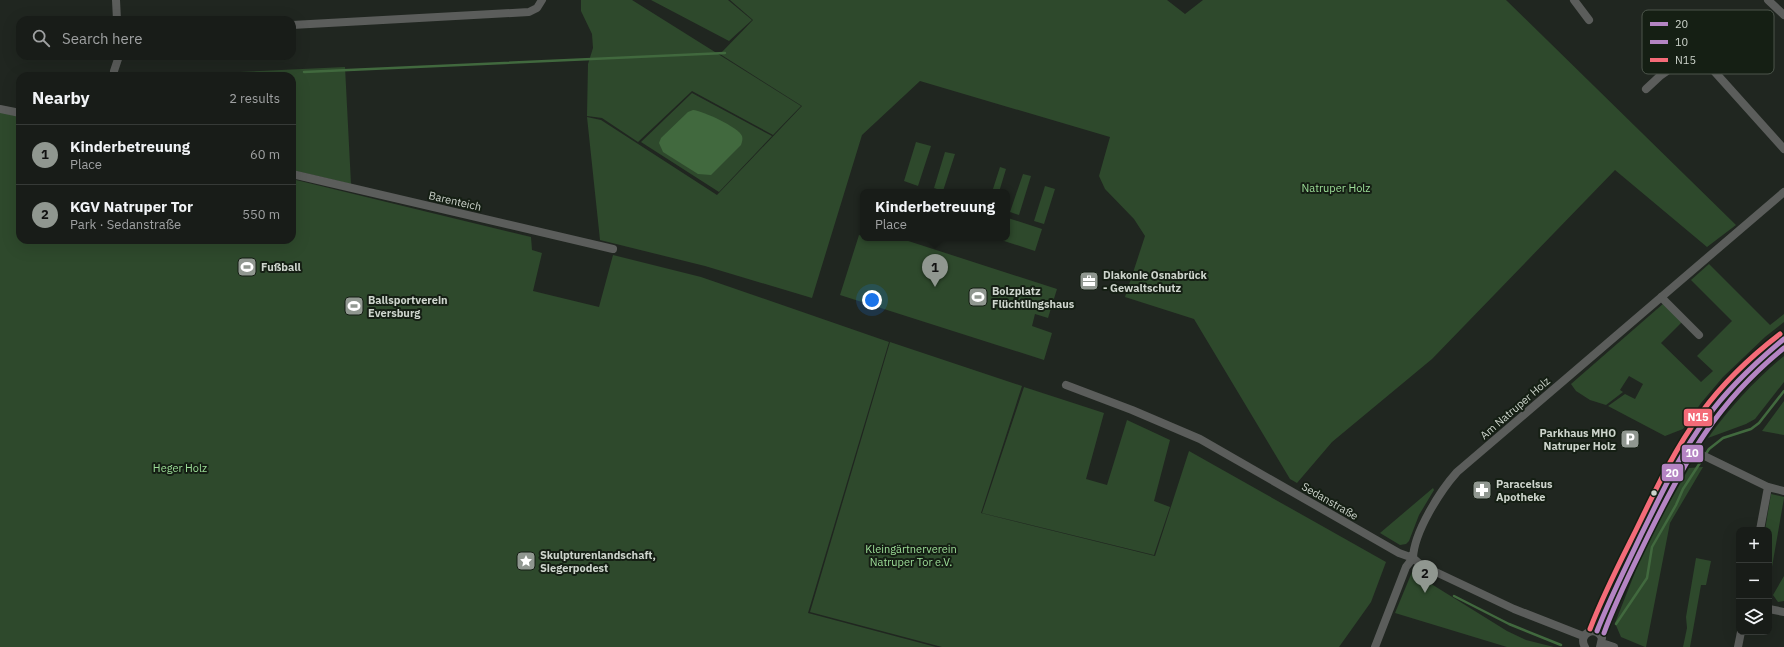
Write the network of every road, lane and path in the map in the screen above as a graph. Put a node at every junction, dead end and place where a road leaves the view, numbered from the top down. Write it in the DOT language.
graph roads {
  1 [pos="116,0"];
  2 [pos="542,0"];
  3 [pos="1574,0"];
  4 [pos="1768,0"];
  5 [pos="117,16"];
  6 [pos="1784,16"];
  7 [pos="1589,20"];
  8 [pos="296,25"];
  9 [pos="118,60"];
  10 [pos="114,71"];
  11 [pos="1663,74"];
  12 [pos="1717,74"];
  13 [pos="1646,89"];
  14 [pos="0,109"];
  15 [pos="16,112"];
  16 [pos="1784,149"];
  17 [pos="296,175"];
  18 [pos="1784,192"];
  19 [pos="614,249"];
  20 [pos="1661,297"];
  21 [pos="1699,335"];
  22 [pos="1784,339"];
  23 [pos="1066,386"];
  24 [pos="1686,447"];
  25 [pos="1768,487"];
  26 [pos="1784,491"];
  27 [pos="1761,527"];
  28 [pos="1413,558"];
  29 [pos="1772,610"];
  30 [pos="1784,612"];
  31 [pos="1596,631"];
  32 [pos="1740,635"];
  33 [pos="1583,636"];
  34 [pos="1601,645"];
  35 [pos="1374,647"];
  36 [pos="1585,647"];
  37 [pos="1614,647"];
  38 [pos="1738,647"];
  1 -- 5 [label="street"];
  2 -- 8 [label="street"];
  3 -- 7 [label="street"];
  4 -- 6 [label="street"];
  9 -- 10 [label="street"];
  11 -- 13 [label="street"];
  12 -- 16 [label="street"];
  14 -- 15 [label="street"];
  17 -- 19 [label="street, Barenteich"];
  18 -- 20 [label="street, Am Natruper Holz"];
  20 -- 21 [label="street"];
  20 -- 28 [label="street, Am Natruper Holz"];
  22 -- 24 [label="street"];
  23 -- 28 [label="street, Sedanstraße"];
  24 -- 25 [label="street"];
  24 -- 31 [label="street"];
  25 -- 26 [label="street"];
  25 -- 27 [label="street"];
  28 -- 33 [label="street, Sedanstraße"];
  28 -- 35 [label="street, Am Natruper Holz"];
  29 -- 30 [label="street"];
  31 -- 33 [label="street"];
  31 -- 34 [label="street"];
  32 -- 38 [label="street"];
  33 -- 36 [label="street"];
  34 -- 37 [label="street"];
}
